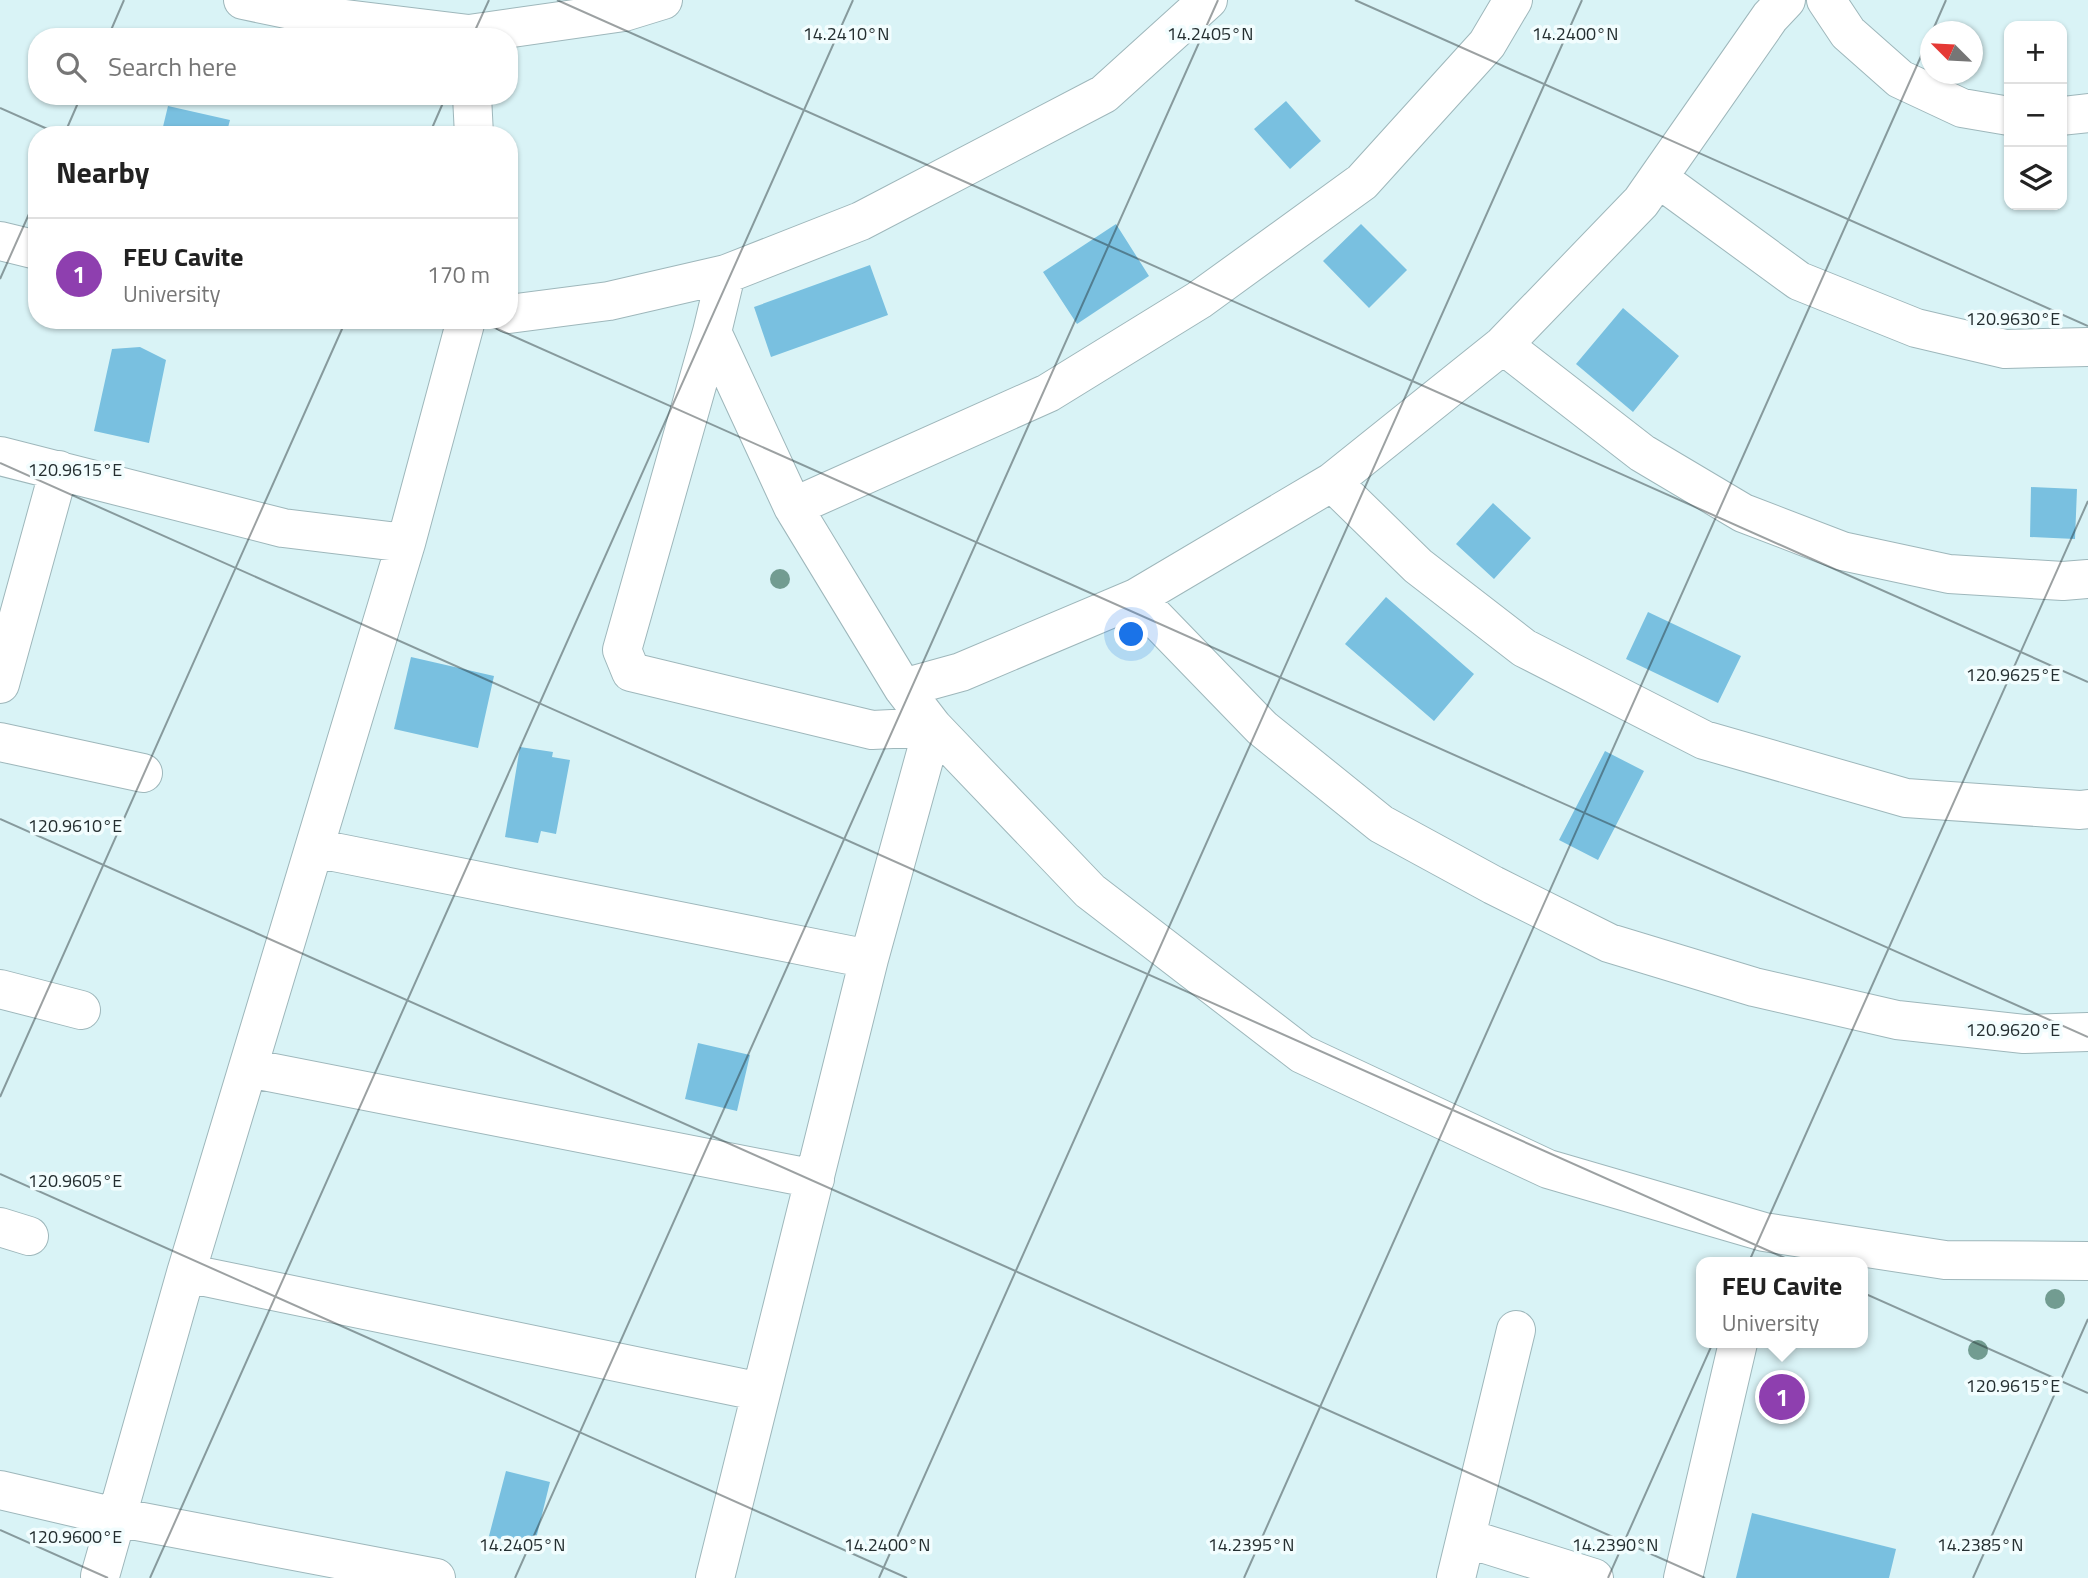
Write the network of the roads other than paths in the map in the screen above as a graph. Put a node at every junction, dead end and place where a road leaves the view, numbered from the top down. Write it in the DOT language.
graph roads {
  1 [pos="243,0"];
  2 [pos="663,0"];
  3 [pos="1208,0"];
  4 [pos="1513,0"];
  5 [pos="1786,0"];
  6 [pos="1826,0"];
  7 [pos="321,8"];
  8 [pos="431,28"];
  9 [pos="516,28"];
  10 [pos="472,105"];
  11 [pos="2088,113"];
  12 [pos="2004,115"];
  13 [pos="2067,115"];
  14 [pos="474,126"];
  15 [pos="1658,178"];
  16 [pos="0,241"];
  17 [pos="28,248"];
  18 [pos="726,274"];
  19 [pos="518,313"];
  20 [pos="464,329"];
  21 [pos="712,331"];
  22 [pos="1503,345"];
  23 [pos="2088,346"];
  24 [pos="0,456"];
  25 [pos="59,470"];
  26 [pos="1332,482"];
  27 [pos="793,507"];
  28 [pos="406,543"];
  29 [pos="2088,579"];
  30 [pos="1136,598"];
  31 [pos="0,684"];
  32 [pos="903,688"];
  33 [pos="933,727"];
  34 [pos="0,742"];
  35 [pos="143,773"];
  36 [pos="2088,809"];
  37 [pos="314,848"];
  38 [pos="869,959"];
  39 [pos="0,989"];
  40 [pos="81,1010"];
  41 [pos="2088,1032"];
  42 [pos="248,1068"];
  43 [pos="815,1178"];
  44 [pos="1761,1247"];
  45 [pos="2088,1261"];
  46 [pos="186,1273"];
  47 [pos="1516,1330"];
  48 [pos="1737,1348"];
  49 [pos="761,1392"];
  50 [pos="0,1490"];
  51 [pos="116,1517"];
  52 [pos="1466,1538"];
  53 [pos="100,1576"];
  54 [pos="436,1578"];
  55 [pos="715,1578"];
  56 [pos="1456,1578"];
  57 [pos="1594,1578"];
  58 [pos="1683,1578"];
  1 -- 7 [label="street"];
  2 -- 9 [label="street"];
  3 -- 18 [label="street"];
  4 -- 27 [label="street"];
  5 -- 15 [label="street"];
  6 -- 12 [label="street"];
  7 -- 8 [label="street"];
  10 -- 14 [label="street"];
  11 -- 13 [label="street"];
  15 -- 22 [label="street"];
  15 -- 23 [label="street"];
  16 -- 17 [label="street"];
  18 -- 19 [label="street"];
  18 -- 21 [label="street"];
  20 -- 28 [label="street"];
  21 -- 27 [label="street"];
  21 -- 33 [label="street"];
  22 -- 26 [label="street"];
  22 -- 29 [label="street"];
  24 -- 25 [label="street"];
  25 -- 28 [label="street"];
  25 -- 31 [label="street"];
  26 -- 30 [label="street"];
  26 -- 36 [label="street"];
  27 -- 32 [label="street"];
  28 -- 37 [label="street"];
  30 -- 32 [label="street"];
  30 -- 41 [label="street"];
  32 -- 33 [label="street"];
  33 -- 38 [label="street"];
  33 -- 44 [label="street"];
  34 -- 35 [label="street"];
  37 -- 38 [label="street"];
  37 -- 42 [label="street"];
  38 -- 43 [label="street"];
  39 -- 40 [label="street"];
  42 -- 43 [label="street"];
  42 -- 46 [label="street"];
  43 -- 49 [label="street"];
  44 -- 45 [label="street"];
  46 -- 49 [label="street"];
  46 -- 51 [label="street"];
  47 -- 52 [label="street"];
  48 -- 58 [label="street"];
  49 -- 55 [label="street"];
  50 -- 51 [label="street"];
  51 -- 53 [label="street"];
  51 -- 54 [label="street"];
  52 -- 56 [label="street"];
  52 -- 57 [label="street"];
}
